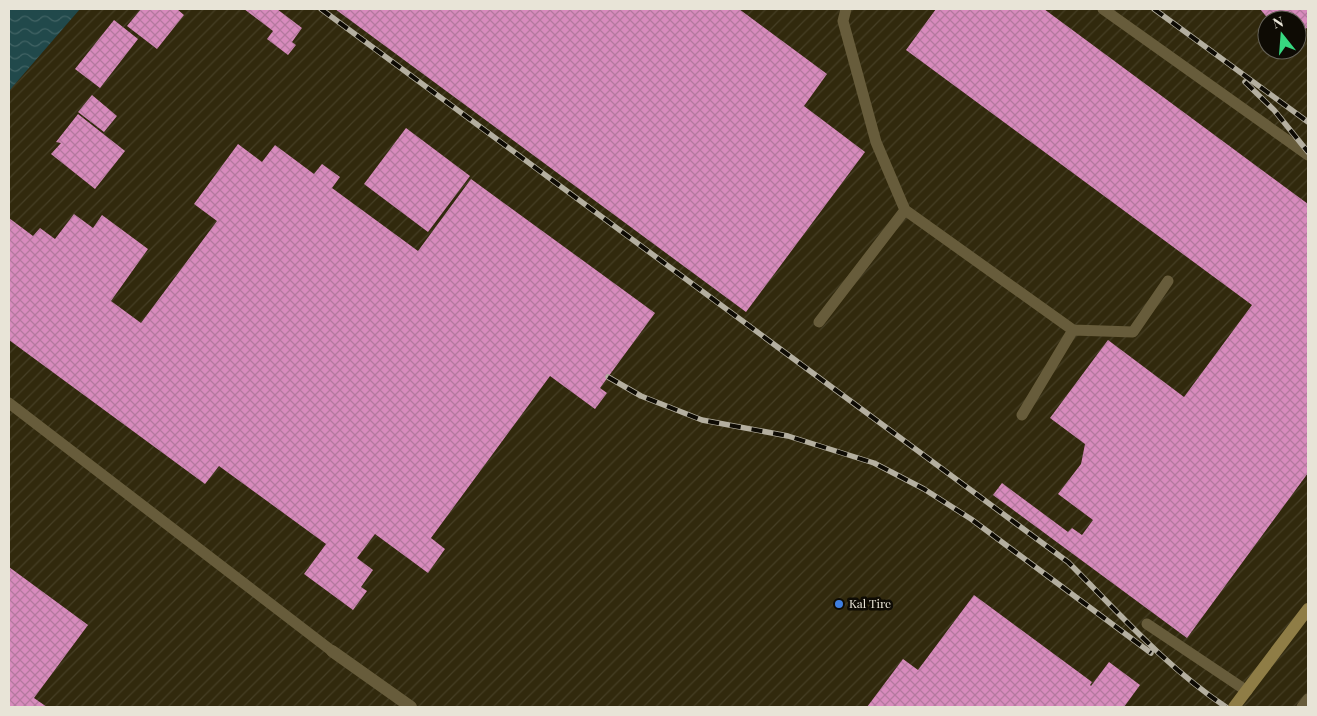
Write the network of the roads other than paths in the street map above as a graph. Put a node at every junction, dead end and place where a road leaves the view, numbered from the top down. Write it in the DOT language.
graph roads {
  1 [pos="846,9"];
  2 [pos="1103,9"];
  3 [pos="1308,155"];
  4 [pos="905,210"];
  5 [pos="1168,281"];
  6 [pos="819,322"];
  7 [pos="1073,330"];
  8 [pos="9,403"];
  9 [pos="1022,415"];
  10 [pos="1306,615"];
  11 [pos="1147,624"];
  12 [pos="332,651"];
  13 [pos="1247,691"];
  14 [pos="1308,699"];
  15 [pos="411,707"];
  16 [pos="1234,707"];
  17 [pos="1302,707"];
  1 -- 4 [label="lane"];
  2 -- 3 [label="lane"];
  4 -- 6 [label="lane"];
  4 -- 7 [label="lane"];
  5 -- 7 [label="lane"];
  7 -- 9 [label="lane"];
  8 -- 12 [label="lane"];
  10 -- 13 [label="street"];
  11 -- 13 [label="lane"];
  12 -- 15 [label="street"];
  13 -- 16 [label="street"];
  14 -- 17 [label="lane"];
}
